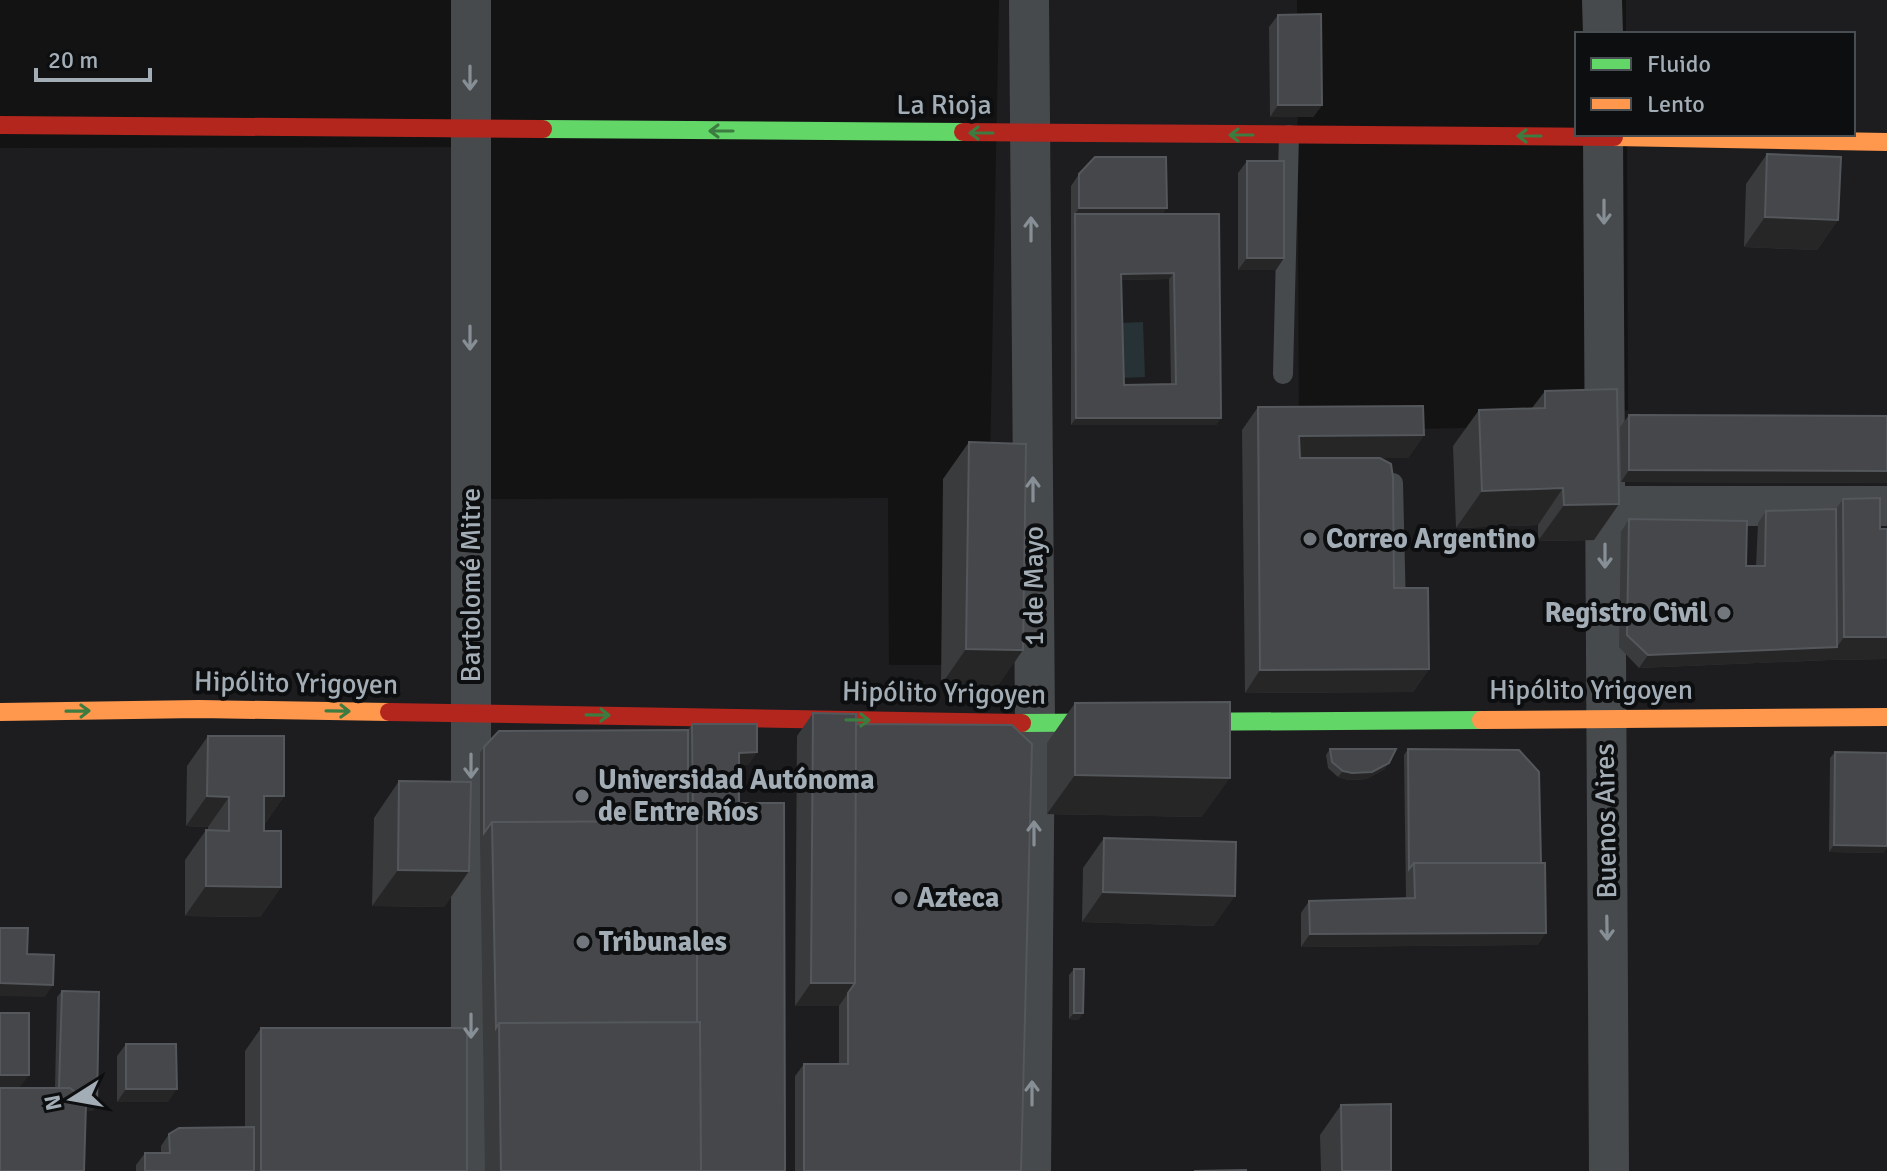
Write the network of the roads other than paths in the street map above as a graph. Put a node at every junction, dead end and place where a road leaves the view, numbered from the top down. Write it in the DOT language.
graph roads {
  1 [pos="471,0"];
  2 [pos="1029,0"];
  3 [pos="1602,0"];
  4 [pos="1603,32"];
  5 [pos="0,125"];
  6 [pos="470,129"];
  7 [pos="1030,133"];
  8 [pos="1289,135"];
  9 [pos="1575,135"];
  10 [pos="1603,136"];
  11 [pos="1644,136"];
  12 [pos="1887,142"];
  13 [pos="1283,374"];
  14 [pos="1385,470"];
  15 [pos="1605,506"];
  16 [pos="1887,506"];
  17 [pos="1396,610"];
  18 [pos="0,712"];
  19 [pos="471,713"];
  20 [pos="1887,717"];
  21 [pos="1605,718"];
  22 [pos="1035,723"];
  23 [pos="471,1171"];
  24 [pos="1031,1171"];
  25 [pos="1609,1171"];
  1 -- 6 [label="street, Bartolomé Mitre, one-way"];
  2 -- 7 [label="street, 1 de Mayo"];
  3 -- 4 [label="street"];
  5 -- 6 [label="street, La Rioja"];
  7 -- 6 [label="street, La Rioja, one-way"];
  6 -- 19 [label="street, Bartolomé Mitre, one-way"];
  8 -- 7 [label="street, La Rioja, one-way"];
  22 -- 7 [label="street, 1 de Mayo, one-way"];
  9 -- 8 [label="street, La Rioja, one-way"];
  8 -- 13 [label="lane"];
  10 -- 15 [label="street, Buenos Aires, one-way"];
  11 -- 12 [label="street, La Rioja"];
  14 -- 17 [label="lane"];
  15 -- 16 [label="street"];
  15 -- 21 [label="street, Buenos Aires, one-way"];
  18 -- 19 [label="street, Hipólito Yrigoyen, one-way"];
  19 -- 22 [label="street, Hipólito Yrigoyen, one-way"];
  19 -- 23 [label="street, Bartolomé Mitre, one-way"];
  20 -- 21 [label="street, Hipólito Yrigoyen"];
  21 -- 22 [label="street, Hipólito Yrigoyen"];
  21 -- 25 [label="street, Buenos Aires, one-way"];
  24 -- 22 [label="street, 1 de Mayo, one-way"];
}
